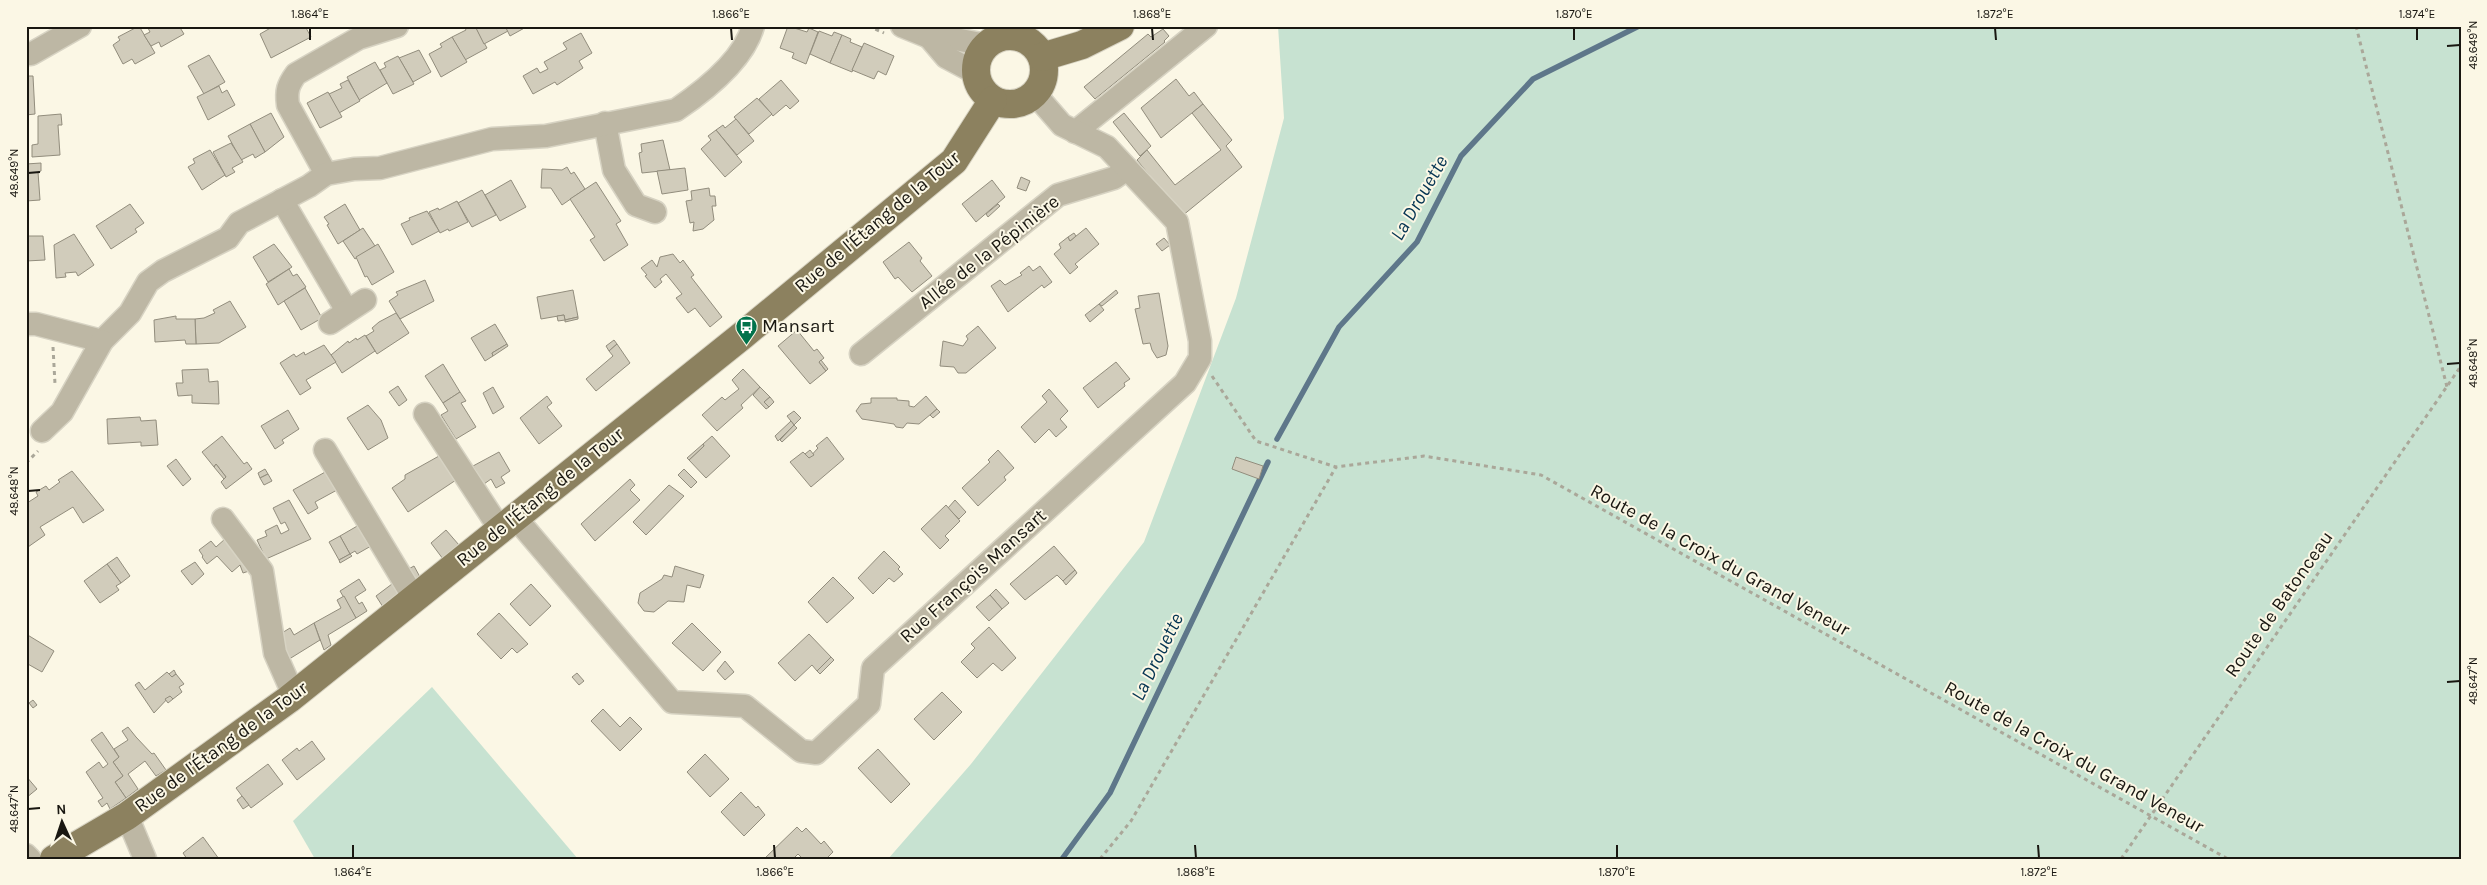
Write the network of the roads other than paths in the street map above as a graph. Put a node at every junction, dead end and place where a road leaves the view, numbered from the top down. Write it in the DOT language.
graph roads {
  1 [pos="80,26"];
  2 [pos="397,26"];
  3 [pos="752,26"];
  4 [pos="902,26"];
  5 [pos="1120,26"];
  6 [pos="1206,26"];
  7 [pos="929,38"];
  8 [pos="986,45"];
  9 [pos="26,54"];
  10 [pos="1042,57"];
  11 [pos="976,73"];
  12 [pos="1035,94"];
  13 [pos="993,100"];
  14 [pos="605,123"];
  15 [pos="1075,132"];
  16 [pos="1127,169"];
  17 [pos="326,174"];
  18 [pos="282,200"];
  19 [pos="654,212"];
  20 [pos="347,311"];
  21 [pos="26,324"];
  22 [pos="102,341"];
  23 [pos="861,354"];
  24 [pos="425,414"];
  25 [pos="42,431"];
  26 [pos="326,450"];
  27 [pos="223,519"];
  28 [pos="507,523"];
  29 [pos="414,598"];
  30 [pos="294,696"];
  31 [pos="127,816"];
  32 [pos="26,855"];
  33 [pos="30,859"];
  34 [pos="54,859"];
  35 [pos="145,859"];
  1 -- 9 [label="street"];
  2 -- 17 [label="street"];
  3 -- 14 [label="street"];
  4 -- 7 [label="street"];
  5 -- 10 [label="main road"];
  6 -- 15 [label="street"];
  7 -- 8 [label="street"];
  7 -- 11 [label="street"];
  8 -- 10 [label="main road"];
  8 -- 11 [label="main road"];
  10 -- 12 [label="main road"];
  11 -- 13 [label="main road"];
  12 -- 13 [label="main road"];
  12 -- 15 [label="street"];
  13 -- 28 [label="main road, Rue de l'Étang de la Tour"];
  14 -- 17 [label="street"];
  14 -- 19 [label="street"];
  15 -- 16 [label="street"];
  16 -- 23 [label="street, Allée de la Pépinière"];
  16 -- 28 [label="street, Rue François Mansart"];
  17 -- 18 [label="street"];
  18 -- 20 [label="street"];
  18 -- 22 [label="street"];
  21 -- 22 [label="street"];
  22 -- 25 [label="street"];
  24 -- 28 [label="street"];
  26 -- 29 [label="street"];
  27 -- 30 [label="street"];
  28 -- 29 [label="main road, Rue de l'Étang de la Tour"];
  29 -- 30 [label="main road, Rue de l'Étang de la Tour"];
  30 -- 31 [label="main road, Rue de l'Étang de la Tour"];
  31 -- 34 [label="main road, Rue de l'Étang de la Tour"];
  31 -- 35 [label="street"];
  32 -- 33 [label="street"];
}
